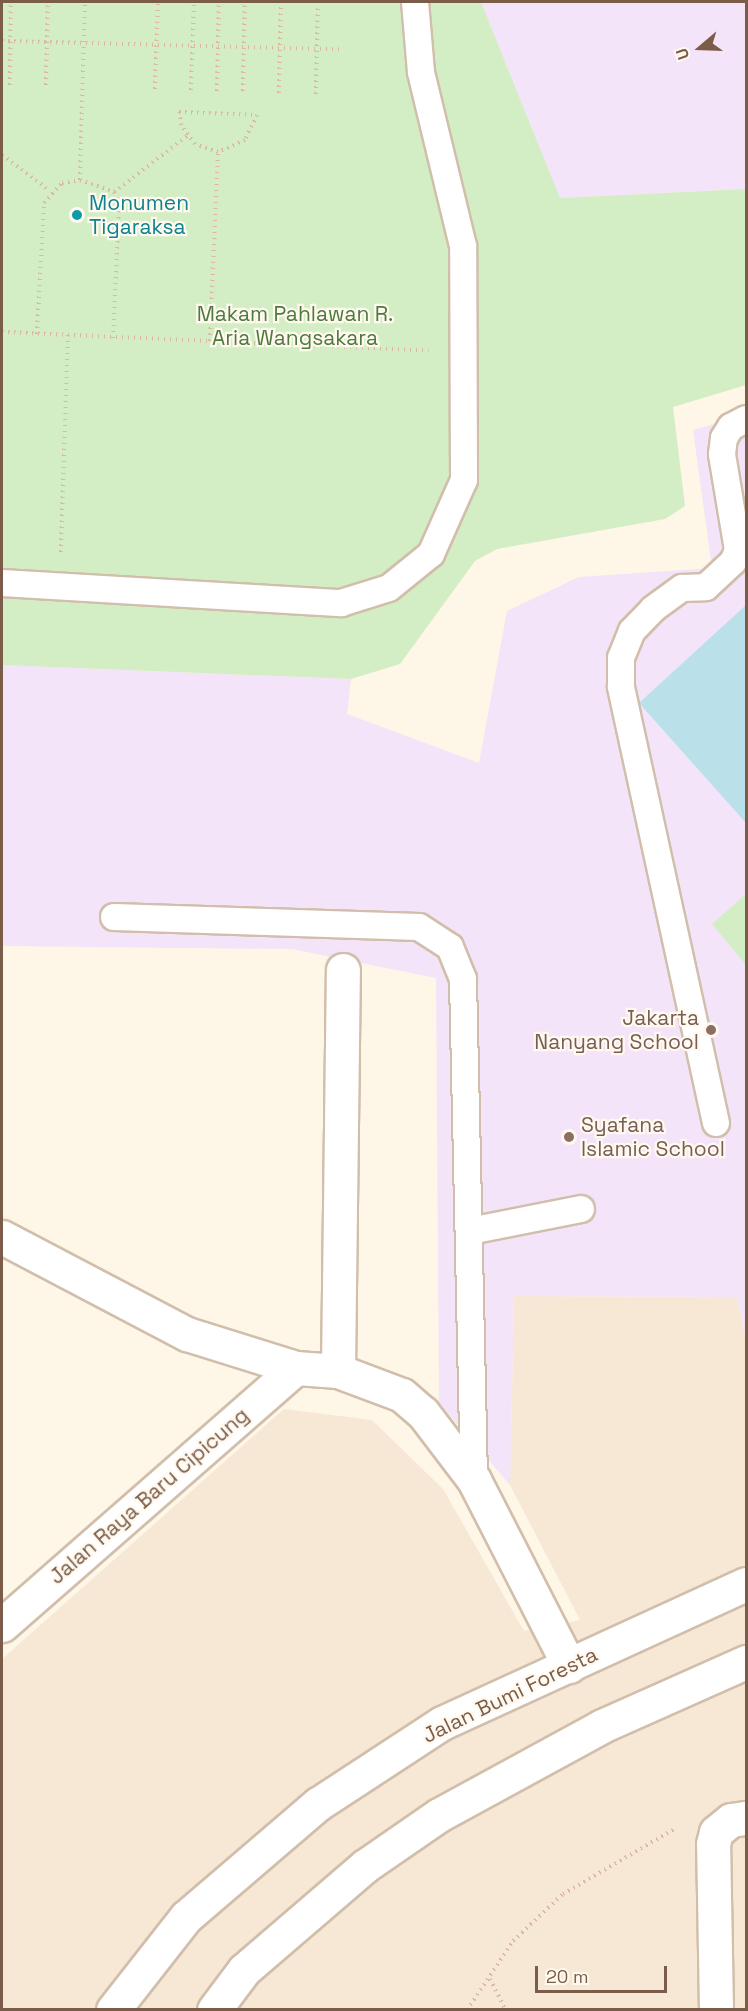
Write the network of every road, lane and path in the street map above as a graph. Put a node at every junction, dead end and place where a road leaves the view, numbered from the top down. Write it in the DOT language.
graph roads {
  1 [pos="11,2"];
  2 [pos="48,2"];
  3 [pos="85,2"];
  4 [pos="415,2"];
  5 [pos="158,3"];
  6 [pos="194,4"];
  7 [pos="245,4"];
  8 [pos="219,5"];
  9 [pos="318,7"];
  10 [pos="281,8"];
  11 [pos="2,41"];
  12 [pos="11,41"];
  13 [pos="46,42"];
  14 [pos="84,43"];
  15 [pos="157,45"];
  16 [pos="193,46"];
  17 [pos="218,46"];
  18 [pos="244,47"];
  19 [pos="281,48"];
  20 [pos="317,49"];
  21 [pos="339,49"];
  22 [pos="10,85"];
  23 [pos="46,85"];
  24 [pos="155,89"];
  25 [pos="191,90"];
  26 [pos="217,91"];
  27 [pos="243,91"];
  28 [pos="279,93"];
  29 [pos="316,94"];
  30 [pos="187,136"];
  31 [pos="218,152"];
  32 [pos="2,155"];
  33 [pos="80,180"];
  34 [pos="50,191"];
  35 [pos="114,192"];
  36 [pos="2,332"];
  37 [pos="37,334"];
  38 [pos="68,335"];
  39 [pos="113,338"];
  40 [pos="210,341"];
  41 [pos="464,353"];
  42 [pos="747,419"];
  43 [pos="2,583"];
  44 [pos="59,585"];
  45 [pos="114,917"];
  46 [pos="343,970"];
  47 [pos="716,1123"];
  48 [pos="581,1209"];
  49 [pos="470,1231"];
  50 [pos="2,1237"];
  51 [pos="296,1368"];
  52 [pos="338,1371"];
  53 [pos="474,1480"];
  54 [pos="747,1584"];
  55 [pos="2,1625"];
  56 [pos="747,1662"];
  57 [pos="569,1666"];
  58 [pos="747,1818"];
  59 [pos="678,1827"];
  60 [pos="490,1979"];
  61 [pos="113,2010"];
  62 [pos="214,2010"];
  63 [pos="468,2010"];
  64 [pos="506,2010"];
  65 [pos="716,2010"];
  1 -- 12 [label="path"];
  2 -- 13 [label="path"];
  3 -- 14 [label="path"];
  4 -- 41 [label="lane"];
  5 -- 15 [label="path"];
  6 -- 16 [label="path"];
  7 -- 18 [label="path"];
  8 -- 17 [label="path"];
  9 -- 20 [label="path"];
  10 -- 19 [label="path"];
  11 -- 12 [label="path"];
  12 -- 13 [label="path"];
  12 -- 22 [label="path"];
  13 -- 14 [label="path"];
  13 -- 23 [label="path"];
  14 -- 15 [label="path"];
  14 -- 33 [label="path"];
  15 -- 16 [label="path"];
  15 -- 24 [label="path"];
  16 -- 17 [label="path"];
  16 -- 25 [label="path"];
  17 -- 18 [label="path"];
  17 -- 26 [label="path"];
  18 -- 19 [label="path"];
  18 -- 27 [label="path"];
  19 -- 20 [label="path"];
  19 -- 28 [label="path"];
  20 -- 21 [label="path"];
  20 -- 29 [label="path"];
  30 -- 31 [label="path"];
  30 -- 31 [label="path"];
  30 -- 35 [label="path"];
  31 -- 40 [label="path"];
  32 -- 34 [label="path"];
  33 -- 34 [label="path"];
  33 -- 35 [label="path"];
  34 -- 37 [label="path"];
  35 -- 39 [label="path"];
  36 -- 37 [label="path"];
  37 -- 38 [label="path"];
  38 -- 39 [label="path"];
  38 -- 44 [label="path"];
  39 -- 40 [label="path"];
  40 -- 41 [label="path"];
  41 -- 44 [label="lane"];
  42 -- 47 [label="lane"];
  43 -- 44 [label="lane"];
  45 -- 49 [label="lane"];
  46 -- 52 [label="street"];
  48 -- 49 [label="lane"];
  49 -- 53 [label="lane"];
  50 -- 51 [label="street"];
  51 -- 52 [label="street"];
  51 -- 55 [label="street, Jalan Raya Baru Cipicung"];
  52 -- 53 [label="street"];
  53 -- 57 [label="street"];
  54 -- 57 [label="street, Jalan Bumi Foresta"];
  56 -- 62 [label="street"];
  57 -- 61 [label="street, Jalan Bumi Foresta"];
  58 -- 65 [label="street"];
  59 -- 60 [label="path"];
  60 -- 63 [label="path"];
  60 -- 64 [label="path"];
}
